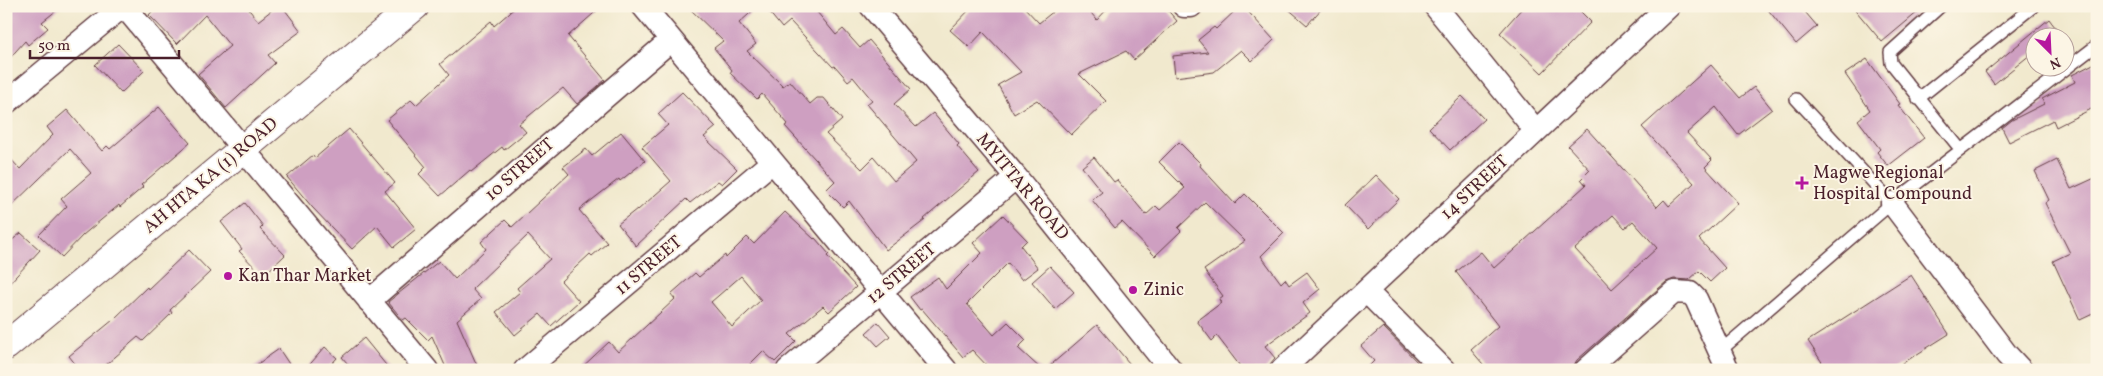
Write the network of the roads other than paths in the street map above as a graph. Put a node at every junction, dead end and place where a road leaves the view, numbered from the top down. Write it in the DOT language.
graph roads {
  1 [pos="123,6"];
  2 [pos="415,6"];
  3 [pos="643,6"];
  4 [pos="871,6"];
  5 [pos="1184,6"];
  6 [pos="1191,6"];
  7 [pos="1435,6"];
  8 [pos="1669,6"];
  9 [pos="1941,6"];
  10 [pos="2034,6"];
  11 [pos="671,40"];
  12 [pos="2097,45"];
  13 [pos="1796,99"];
  14 [pos="1918,99"];
  15 [pos="6,103"];
  16 [pos="1536,131"];
  17 [pos="243,149"];
  18 [pos="1961,150"];
  19 [pos="772,162"];
  20 [pos="1016,178"];
  21 [pos="1892,203"];
  22 [pos="1366,291"];
  23 [pos="881,292"];
  24 [pos="369,300"];
  25 [pos="6,346"];
  26 [pos="1724,360"];
  27 [pos="427,370"];
  28 [pos="525,370"];
  29 [pos="788,370"];
  30 [pos="946,370"];
  31 [pos="1172,370"];
  32 [pos="1282,370"];
  33 [pos="1444,370"];
  34 [pos="1586,370"];
  35 [pos="2020,370"];
  1 -- 15 [label="street"];
  1 -- 17 [label="street"];
  2 -- 17 [label="street, AH HTA KA (1) ROAD"];
  3 -- 11 [label="street"];
  4 -- 20 [label="street, MYITTAR ROAD"];
  5 -- 6 [label="street"];
  7 -- 16 [label="street"];
  8 -- 16 [label="street, 14 STREET"];
  9 -- 14 [label="lane"];
  10 -- 14 [label="lane"];
  11 -- 19 [label="street"];
  11 -- 24 [label="street, 10 STREET"];
  12 -- 18 [label="lane"];
  13 -- 21 [label="lane"];
  14 -- 18 [label="lane"];
  16 -- 22 [label="street, 14 STREET"];
  17 -- 24 [label="street"];
  17 -- 25 [label="street, AH HTA KA (1) ROAD"];
  18 -- 21 [label="lane"];
  19 -- 23 [label="street"];
  19 -- 28 [label="street, 11 STREET"];
  20 -- 23 [label="street, 12 STREET"];
  20 -- 31 [label="street, MYITTAR ROAD"];
  21 -- 26 [label="lane"];
  21 -- 35 [label="street"];
  22 -- 32 [label="street, 14 STREET"];
  22 -- 33 [label="street"];
  23 -- 29 [label="street, 12 STREET"];
  23 -- 30 [label="street"];
  24 -- 27 [label="street"];
  26 -- 34 [label="street"];
}
